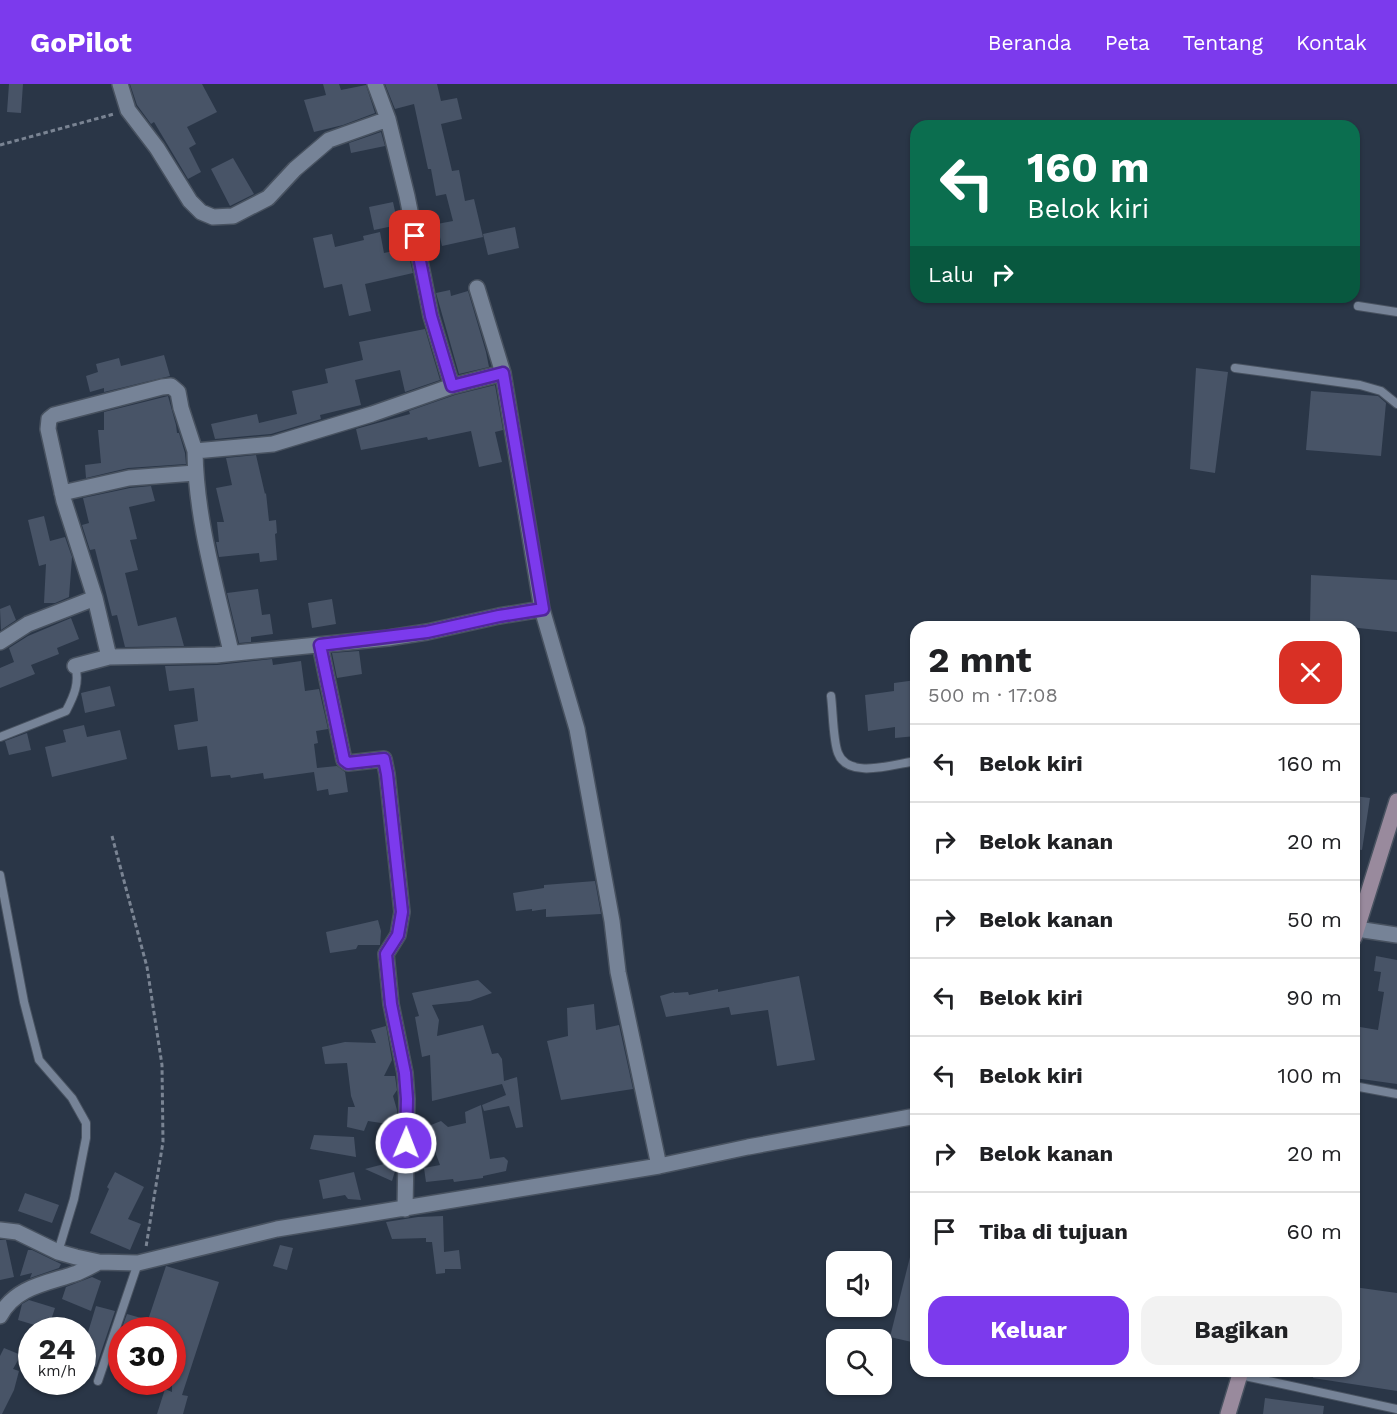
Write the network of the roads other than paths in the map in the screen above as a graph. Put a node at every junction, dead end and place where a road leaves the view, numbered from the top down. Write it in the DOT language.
graph roads {
  1 [pos="120,84"];
  2 [pos="375,84"];
  3 [pos="388,119"];
  4 [pos="477,288"];
  5 [pos="1358,306"];
  6 [pos="1397,312"];
  7 [pos="1235,368"];
  8 [pos="503,373"];
  9 [pos="452,386"];
  10 [pos="1397,404"];
  11 [pos="195,451"];
  12 [pos="195,473"];
  13 [pos="62,493"];
  14 [pos="95,598"];
  15 [pos="543,609"];
  16 [pos="0,642"];
  17 [pos="320,645"];
  18 [pos="231,652"];
  19 [pos="108,657"];
  20 [pos="75,666"];
  21 [pos="831,696"];
  22 [pos="0,736"];
  23 [pos="910,762"];
  24 [pos="1397,801"];
  25 [pos="0,875"];
  26 [pos="1360,921"];
  27 [pos="1360,934"];
  28 [pos="1397,935"];
  29 [pos="1360,1087"];
  30 [pos="1397,1094"];
  31 [pos="910,1117"];
  32 [pos="659,1166"];
  33 [pos="405,1209"];
  34 [pos="0,1230"];
  35 [pos="58,1252"];
  36 [pos="99,1262"];
  37 [pos="141,1263"];
  38 [pos="0,1316"];
  39 [pos="1239,1377"];
  40 [pos="1257,1377"];
  41 [pos="98,1381"];
  42 [pos="1397,1409"];
  43 [pos="1228,1414"];
  1 -- 3 [label="street"];
  2 -- 3 [label="street"];
  3 -- 9 [label="street"];
  4 -- 8 [label="street"];
  5 -- 6 [label="lane"];
  7 -- 10 [label="lane"];
  8 -- 9 [label="street"];
  8 -- 15 [label="street"];
  9 -- 11 [label="street"];
  11 -- 12 [label="street"];
  11 -- 13 [label="street"];
  12 -- 13 [label="street"];
  12 -- 18 [label="street"];
  13 -- 14 [label="street"];
  14 -- 16 [label="street"];
  14 -- 19 [label="street"];
  15 -- 17 [label="street"];
  15 -- 32 [label="street"];
  17 -- 18 [label="street"];
  17 -- 33 [label="street"];
  18 -- 19 [label="street"];
  19 -- 20 [label="street"];
  20 -- 22 [label="lane"];
  21 -- 23 [label="lane"];
  24 -- 26 [label="main road"];
  25 -- 35 [label="lane"];
  27 -- 28 [label="street"];
  29 -- 30 [label="lane"];
  31 -- 32 [label="street"];
  32 -- 33 [label="street"];
  33 -- 37 [label="street"];
  34 -- 35 [label="street"];
  35 -- 36 [label="street"];
  36 -- 37 [label="street"];
  36 -- 38 [label="street"];
  37 -- 41 [label="lane"];
  39 -- 43 [label="main road"];
  40 -- 42 [label="lane"];
}
